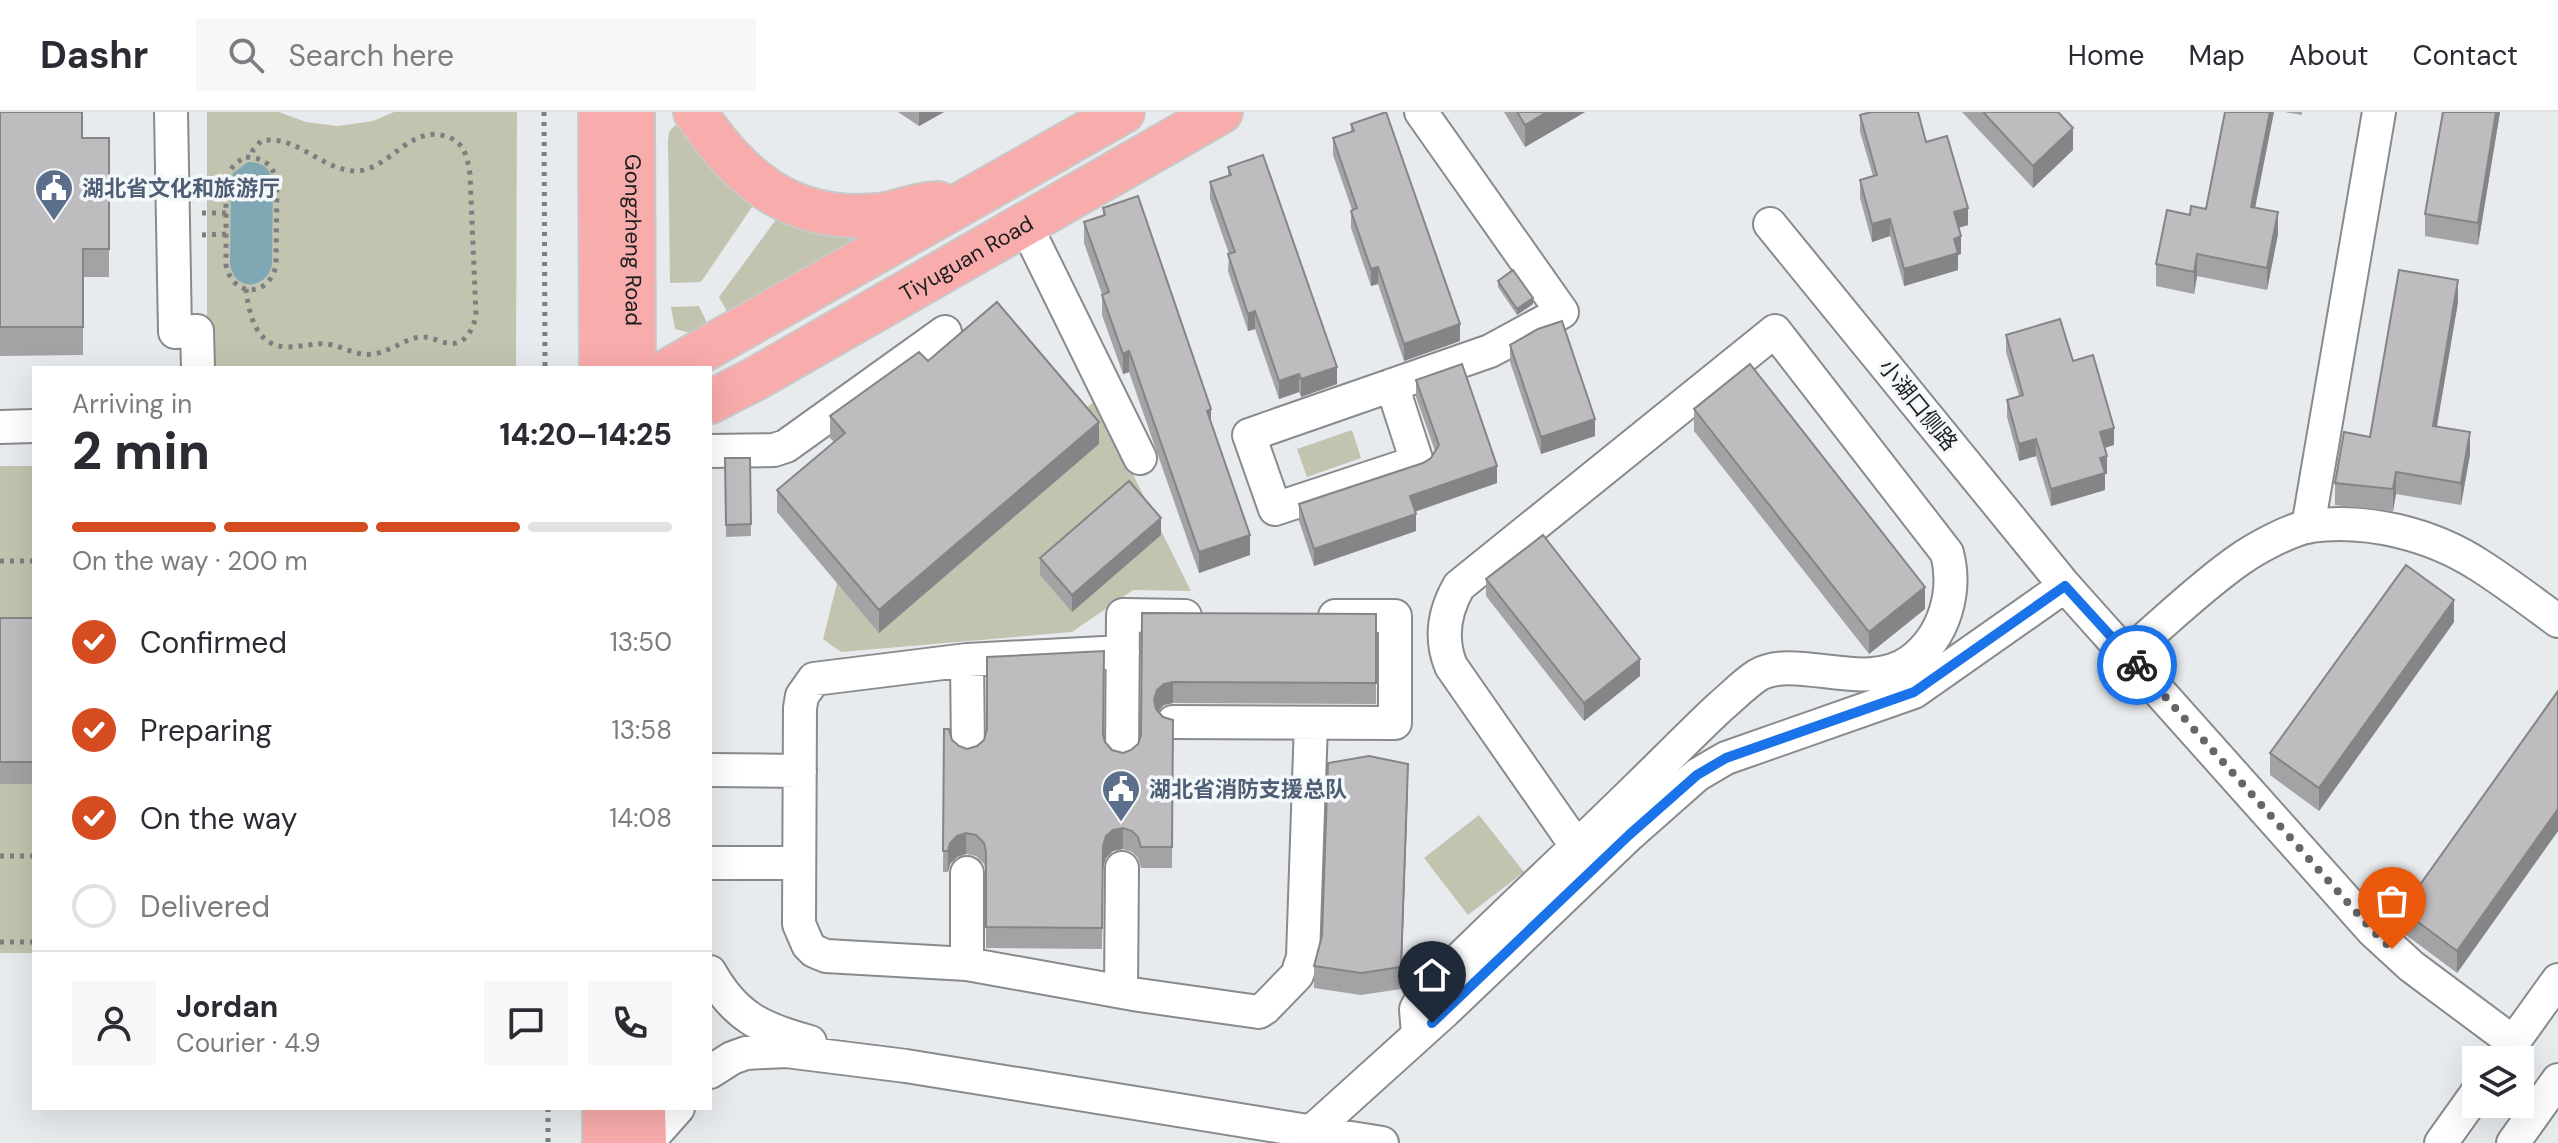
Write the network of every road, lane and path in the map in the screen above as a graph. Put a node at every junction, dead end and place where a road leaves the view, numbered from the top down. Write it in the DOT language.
graph roads {
  1 [pos="171,112"];
  2 [pos="544,112"];
  3 [pos="600,112"];
  4 [pos="633,112"];
  5 [pos="695,112"];
  6 [pos="1123,112"];
  7 [pos="1221,112"];
  8 [pos="1421,112"];
  9 [pos="2379,112"];
  10 [pos="251,157"];
  11 [pos="967,202"];
  12 [pos="1025,224"];
  13 [pos="1770,224"];
  14 [pos="246,289"];
  15 [pos="181,331"];
  16 [pos="945,332"];
  17 [pos="181,366"];
  18 [pos="198,366"];
  19 [pos="545,366"];
  20 [pos="601,366"];
  21 [pos="634,366"];
  22 [pos="676,366"];
  23 [pos="1392,385"];
  24 [pos="712,401"];
  25 [pos="32,426"];
  26 [pos="0,427"];
  27 [pos="799,436"];
  28 [pos="712,438"];
  29 [pos="712,451"];
  30 [pos="1140,458"];
  31 [pos="2308,527"];
  32 [pos="0,561"];
  33 [pos="32,561"];
  34 [pos="2065,586"];
  35 [pos="1214,616"];
  36 [pos="1305,616"];
  37 [pos="2558,621"];
  38 [pos="1123,652"];
  39 [pos="2127,654"];
  40 [pos="967,660"];
  41 [pos="1173,722"];
  42 [pos="1311,723"];
  43 [pos="968,751"];
  44 [pos="1122,755"];
  45 [pos="712,770"];
  46 [pos="800,771"];
  47 [pos="1577,847"];
  48 [pos="0,856"];
  49 [pos="32,856"];
  50 [pos="712,863"];
  51 [pos="798,863"];
  52 [pos="1122,868"];
  53 [pos="967,873"];
  54 [pos="0,942"];
  55 [pos="32,942"];
  56 [pos="967,964"];
  57 [pos="712,975"];
  58 [pos="2558,980"];
  59 [pos="1121,991"];
  60 [pos="1418,1035"];
  61 [pos="2501,1046"];
  62 [pos="2511,1046"];
  63 [pos="906,1066"];
  64 [pos="712,1071"];
  65 [pos="2558,1080"];
  66 [pos="548,1110"];
  67 [pos="604,1110"];
  68 [pos="644,1110"];
  69 [pos="676,1110"];
  70 [pos="2462,1114"];
  71 [pos="1312,1131"];
  72 [pos="548,1143"];
  73 [pos="604,1143"];
  74 [pos="646,1143"];
  75 [pos="1382,1143"];
  76 [pos="2441,1143"];
  77 [pos="2513,1143"];
  1 -- 15 [label="street"];
  2 -- 19 [label="path"];
  3 -- 20 [label="main road, Gongzheng Road"];
  4 -- 21 [label="main road, Gongzheng Road"];
  5 -- 11 [label="main road"];
  6 -- 11 [label="main road"];
  7 -- 12 [label="main road, Tiyuguan Road"];
  8 -- 23 [label="street"];
  9 -- 31 [label="street"];
  10 -- 14 [label="path"];
  10 -- 14 [label="path"];
  10 -- 14 [label="path"];
  11 -- 22 [label="main road"];
  12 -- 24 [label="main road, Tiyuguan Road"];
  12 -- 30 [label="street"];
  13 -- 34 [label="street, 小湖口侧路"];
  15 -- 17 [label="street"];
  15 -- 18 [label="street"];
  16 -- 27 [label="street"];
  23 -- 23 [label="street"];
  25 -- 26 [label="street"];
  27 -- 28 [label="street"];
  27 -- 29 [label="street"];
  31 -- 37 [label="street"];
  31 -- 39 [label="street"];
  32 -- 33 [label="path"];
  34 -- 39 [label="street, 小湖口侧路"];
  34 -- 60 [label="street"];
  35 -- 38 [label="street"];
  36 -- 42 [label="street"];
  38 -- 40 [label="street"];
  38 -- 44 [label="street"];
  39 -- 61 [label="street, 小湖口侧路"];
  40 -- 43 [label="street"];
  40 -- 46 [label="street"];
  41 -- 42 [label="street"];
  42 -- 59 [label="street"];
  45 -- 46 [label="street"];
  46 -- 51 [label="street"];
  47 -- 47 [label="street"];
  47 -- 60 [label="street"];
  48 -- 49 [label="path"];
  50 -- 51 [label="street"];
  51 -- 56 [label="street"];
  52 -- 59 [label="street"];
  53 -- 56 [label="street"];
  54 -- 55 [label="path"];
  56 -- 59 [label="street"];
  57 -- 63 [label="street"];
  58 -- 62 [label="street"];
  60 -- 71 [label="street"];
  63 -- 64 [label="street"];
  63 -- 71 [label="street"];
  65 -- 77 [label="street"];
  66 -- 72 [label="path"];
  67 -- 73 [label="main road"];
  68 -- 74 [label="main road"];
  69 -- 74 [label="street"];
  70 -- 76 [label="street"];
  71 -- 75 [label="street"];
}
